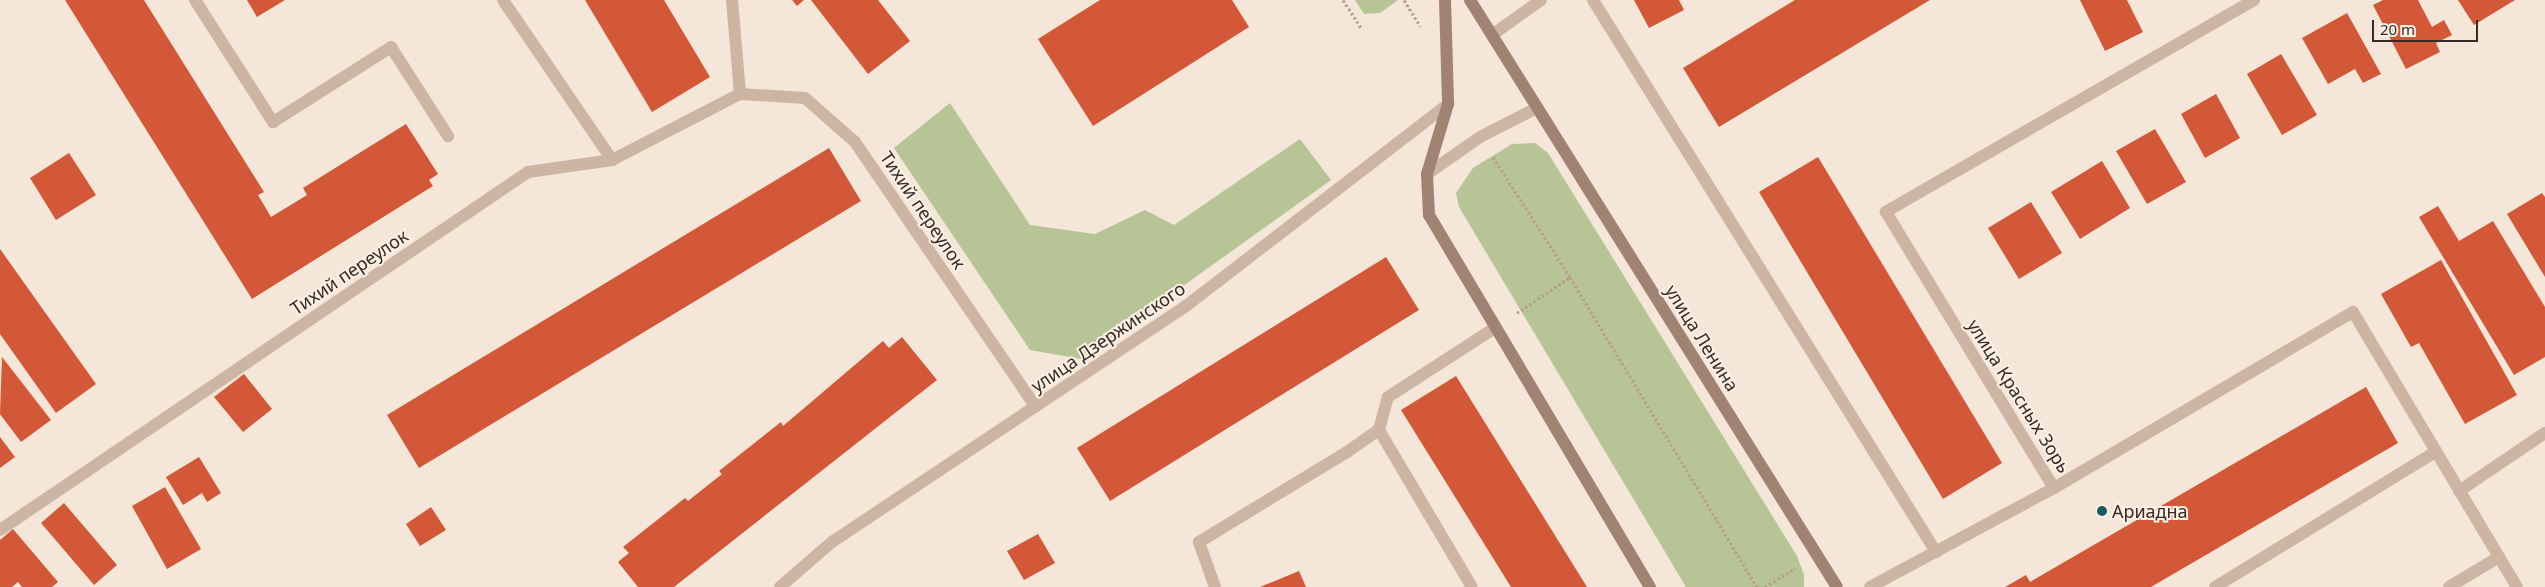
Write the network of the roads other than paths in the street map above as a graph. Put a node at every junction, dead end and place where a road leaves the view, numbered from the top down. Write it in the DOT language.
graph roads {
  1 [pos="195,0"];
  2 [pos="503,0"];
  3 [pos="732,0"];
  4 [pos="1446,0"];
  5 [pos="1470,0"];
  6 [pos="1541,0"];
  7 [pos="1593,0"];
  8 [pos="2254,0"];
  9 [pos="1492,35"];
  10 [pos="740,94"];
  11 [pos="1448,104"];
  12 [pos="1537,108"];
  13 [pos="448,136"];
  14 [pos="612,160"];
  15 [pos="1427,174"];
  16 [pos="1493,329"];
  17 [pos="1036,406"];
  18 [pos="1379,430"];
  19 [pos="2545,433"];
  20 [pos="2435,452"];
  21 [pos="2054,488"];
  22 [pos="2459,491"];
  23 [pos="0,530"];
  24 [pos="1936,552"];
  25 [pos="2499,557"];
  26 [pos="780,587"];
  27 [pos="1215,587"];
  28 [pos="1472,587"];
  29 [pos="1650,587"];
  30 [pos="1837,587"];
  31 [pos="1870,587"];
  32 [pos="2215,587"];
  33 [pos="2449,587"];
  34 [pos="2517,587"];
  1 -- 13 [label="street"];
  2 -- 14 [label="street"];
  3 -- 10 [label="street"];
  4 -- 11 [label="main road"];
  5 -- 9 [label="main road, улица Ленина"];
  6 -- 9 [label="street"];
  7 -- 24 [label="street"];
  8 -- 21 [label="street, улица Красных Зорь"];
  9 -- 12 [label="main road, улица Ленина"];
  10 -- 14 [label="street, Тихий переулок"];
  10 -- 17 [label="street, Тихий переулок"];
  11 -- 15 [label="main road"];
  11 -- 17 [label="street, улица Дзержинского"];
  12 -- 15 [label="street"];
  12 -- 30 [label="main road, улица Ленина"];
  14 -- 23 [label="street, Тихий переулок"];
  15 -- 16 [label="main road"];
  16 -- 18 [label="street"];
  16 -- 29 [label="main road"];
  17 -- 26 [label="street, улица Дзержинского"];
  18 -- 27 [label="street"];
  18 -- 28 [label="street"];
  19 -- 22 [label="street"];
  20 -- 21 [label="street, улица Красных Зорь"];
  20 -- 22 [label="street, улица Красных Зорь"];
  20 -- 32 [label="street"];
  21 -- 24 [label="street"];
  22 -- 25 [label="street, улица Красных Зорь"];
  24 -- 31 [label="street"];
  25 -- 33 [label="street"];
  25 -- 34 [label="street, улица Красных Зорь"];
}
